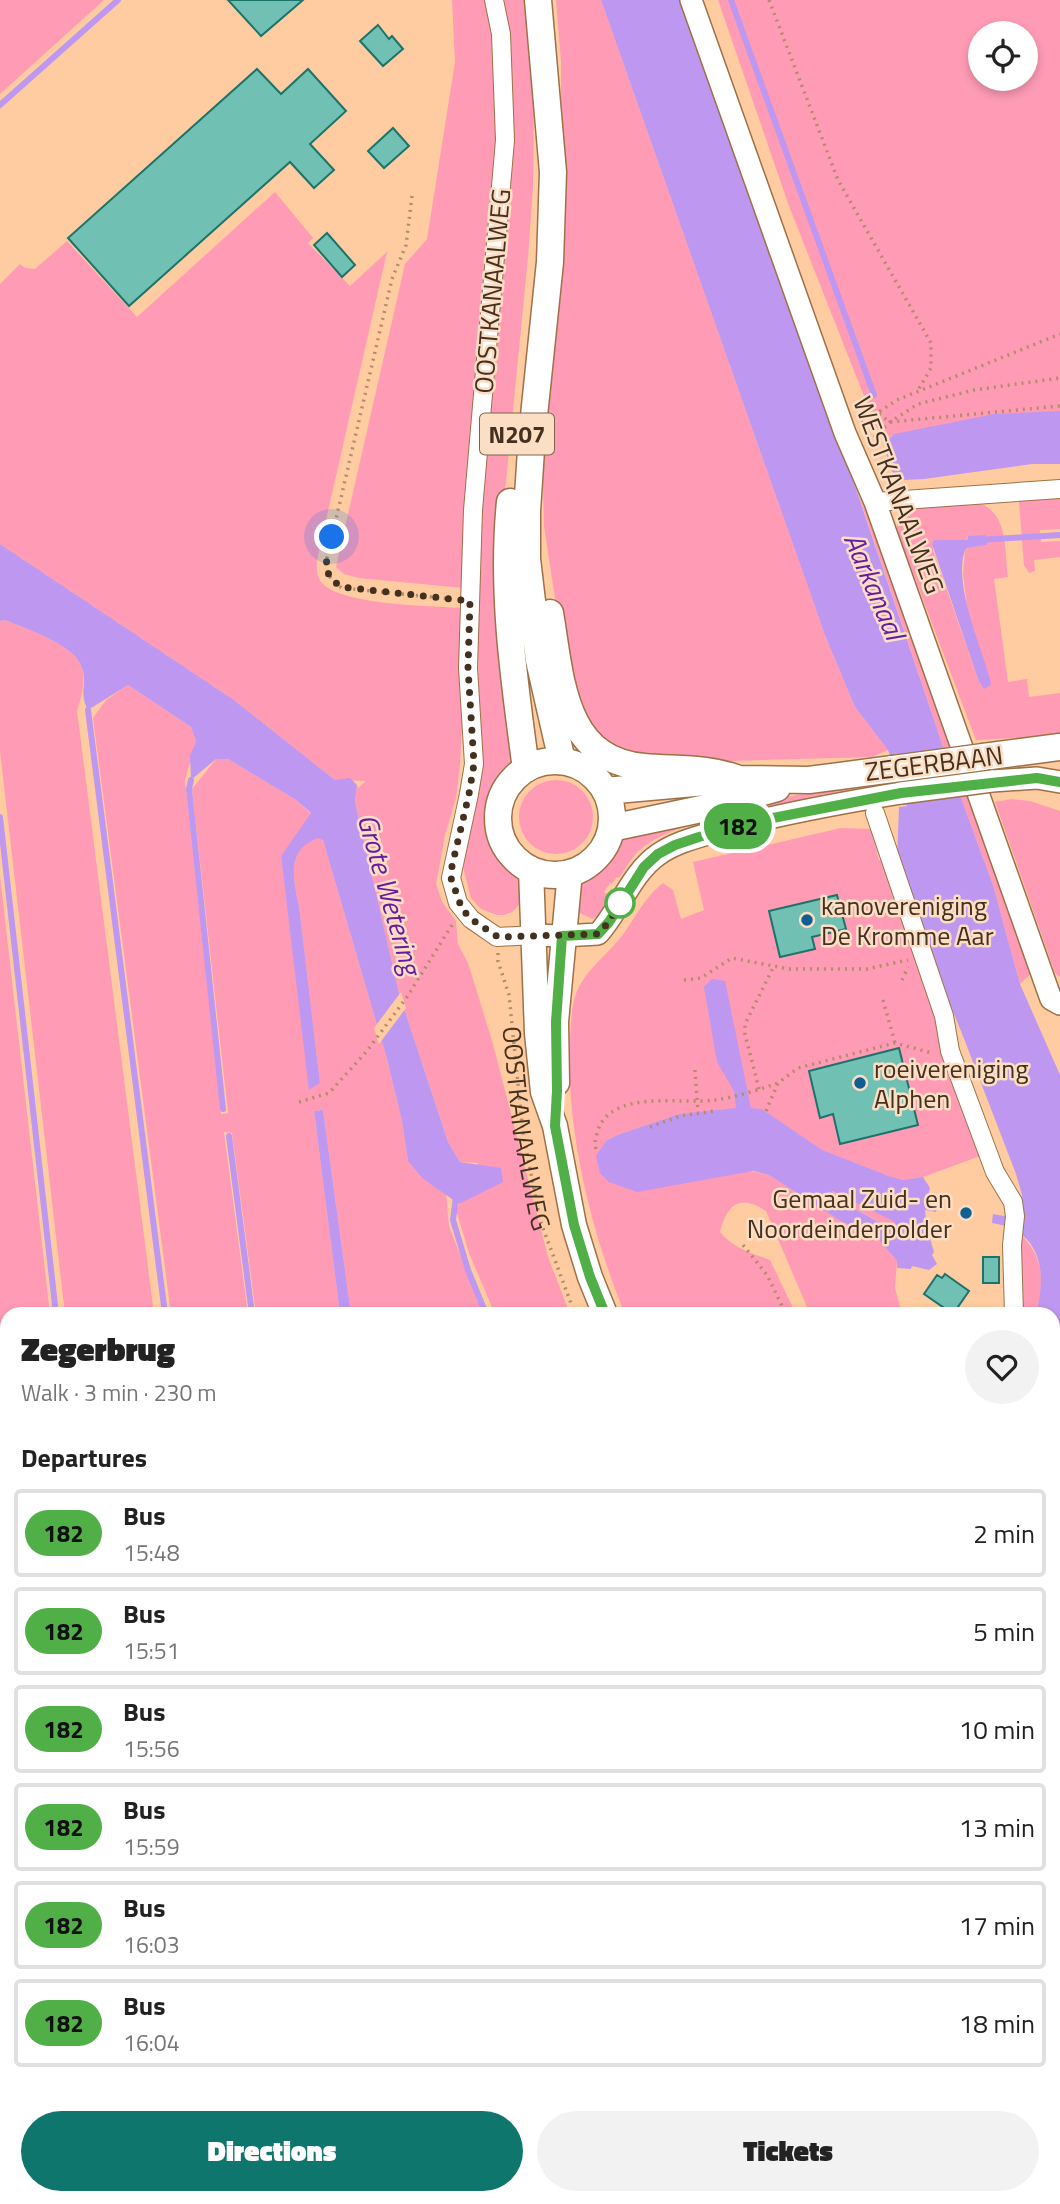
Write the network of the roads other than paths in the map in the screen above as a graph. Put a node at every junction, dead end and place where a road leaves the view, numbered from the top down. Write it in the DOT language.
graph roads {
  1 [pos="494,0"];
  2 [pos="538,0"];
  3 [pos="691,0"];
  4 [pos="546,100"];
  5 [pos="532,435"];
  6 [pos="1060,489"];
  7 [pos="875,502"];
  8 [pos="1060,747"];
  9 [pos="562,761"];
  10 [pos="526,769"];
  11 [pos="988,769"];
  12 [pos="739,779"];
  13 [pos="809,780"];
  14 [pos="897,781"];
  15 [pos="1060,782"];
  16 [pos="605,791"];
  17 [pos="875,813"];
  18 [pos="611,828"];
  19 [pos="531,869"];
  20 [pos="570,872"];
  21 [pos="534,935"];
  22 [pos="562,936"];
  23 [pos="1060,1004"];
  24 [pos="555,1126"];
  25 [pos="602,1307"];
  26 [pos="1014,1307"];
  1 -- 21 [label="street, OOSTKANAALWEG"];
  2 -- 4 [label="main road, OOSTKANAALWEG / N207"];
  3 -- 7 [label="street, WESTKANAALWEG"];
  4 -- 5 [label="main road, OOSTKANAALWEG / N207"];
  4 -- 10 [label="main road, OOSTKANAALWEG / N207"];
  5 -- 9 [label="main road, OOSTKANAALWEG / N207"];
  5 -- 12 [label="main road, N207"];
  6 -- 7 [label="street"];
  7 -- 23 [label="street, WESTKANAALWEG"];
  8 -- 11 [label="main road, ZEGERBAAN / N207"];
  9 -- 10 [label="main road"];
  9 -- 16 [label="main road"];
  10 -- 19 [label="main road"];
  11 -- 14 [label="main road, ZEGERBAAN / N207, bridge"];
  11 -- 15 [label="street, ZEGERBAAN"];
  12 -- 13 [label="main road, ZEGERBAAN / N207"];
  12 -- 16 [label="main road, ZEGERBAAN / N207"];
  13 -- 14 [label="main road, ZEGERBAAN / N207"];
  13 -- 18 [label="main road, ZEGERBAAN / N207"];
  14 -- 22 [label="street, ZEGERBAAN"];
  16 -- 18 [label="main road"];
  17 -- 26 [label="street"];
  18 -- 20 [label="main road"];
  19 -- 20 [label="main road"];
  19 -- 21 [label="main road, OOSTKANAALWEG"];
  20 -- 22 [label="main road, OOSTKANAALWEG"];
  21 -- 22 [label="street"];
  21 -- 24 [label="main road, OOSTKANAALWEG"];
  22 -- 24 [label="main road, OOSTKANAALWEG"];
  24 -- 25 [label="main road, OOSTKANAALWEG"];
}
